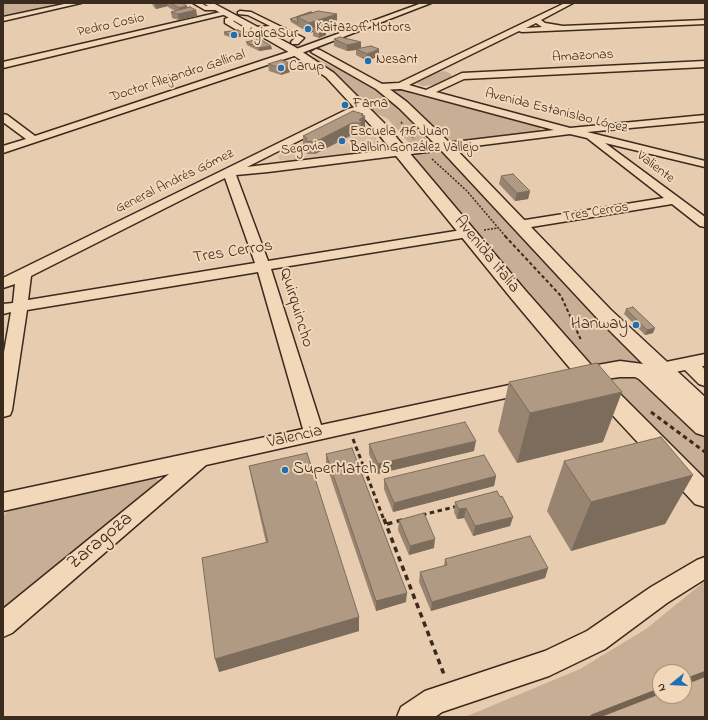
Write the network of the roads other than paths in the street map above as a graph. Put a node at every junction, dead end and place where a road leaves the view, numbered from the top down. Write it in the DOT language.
graph roads {
  1 [pos="78,3"];
  2 [pos="196,3"];
  3 [pos="207,3"];
  4 [pos="428,3"];
  5 [pos="570,3"];
  6 [pos="218,5"];
  7 [pos="253,5"];
  8 [pos="225,13"];
  9 [pos="236,14"];
  10 [pos="3,19"];
  11 [pos="537,20"];
  12 [pos="705,22"];
  13 [pos="563,28"];
  14 [pos="263,31"];
  15 [pos="512,31"];
  16 [pos="300,47"];
  17 [pos="705,64"];
  18 [pos="3,65"];
  19 [pos="440,68"];
  20 [pos="462,76"];
  21 [pos="401,86"];
  22 [pos="380,87"];
  23 [pos="427,93"];
  24 [pos="365,112"];
  25 [pos="3,117"];
  26 [pos="705,118"];
  27 [pos="571,131"];
  28 [pos="589,135"];
  29 [pos="33,139"];
  30 [pos="445,146"];
  31 [pos="3,150"];
  32 [pos="414,151"];
  33 [pos="705,164"];
  34 [pos="229,172"];
  35 [pos="673,200"];
  36 [pos="705,224"];
  37 [pos="519,225"];
  38 [pos="468,233"];
  39 [pos="263,266"];
  40 [pos="24,274"];
  41 [pos="3,284"];
  42 [pos="20,306"];
  43 [pos="3,309"];
  44 [pos="705,360"];
  45 [pos="688,363"];
  46 [pos="660,369"];
  47 [pos="579,375"];
  48 [pos="705,380"];
  49 [pos="548,382"];
  50 [pos="3,410"];
  51 [pos="705,411"];
  52 [pos="705,428"];
  53 [pos="314,433"];
  54 [pos="200,459"];
  55 [pos="705,496"];
  56 [pos="3,502"];
  57 [pos="705,567"];
  58 [pos="3,625"];
  59 [pos="411,717"];
  1 -- 10 [label="street"];
  2 -- 6 [label="street, Avenida Italia"];
  3 -- 6 [label="main road, Avenida Italia"];
  4 -- 16 [label="street, Doctor Alejandro Gallinal"];
  5 -- 11 [label="street"];
  6 -- 8 [label="main road, Avenida Italia"];
  6 -- 9 [label="main road, Avenida Italia"];
  7 -- 9 [label="street"];
  8 -- 9 [label="main road, Avenida Italia"];
  8 -- 18 [label="street, Pedro Cosio"];
  9 -- 14 [label="main road, Avenida Italia"];
  9 -- 14 [label="main road, Avenida Italia"];
  9 -- 16 [label="street, Avenida Italia"];
  11 -- 13 [label="street"];
  11 -- 15 [label="street"];
  12 -- 13 [label="street"];
  13 -- 15 [label="street"];
  14 -- 16 [label="main road, Avenida Italia"];
  14 -- 16 [label="main road"];
  15 -- 19 [label="street"];
  16 -- 22 [label="main road, Avenida Italia"];
  16 -- 24 [label="main road, Avenida Italia"];
  16 -- 29 [label="street, Doctor Alejandro Gallinal"];
  17 -- 20 [label="street, Amazonas"];
  19 -- 20 [label="street, Amazonas"];
  19 -- 21 [label="street"];
  20 -- 23 [label="street, Amazonas"];
  21 -- 22 [label="street"];
  21 -- 23 [label="street, Avenida Estanislao López"];
  22 -- 30 [label="main road, Avenida Italia"];
  23 -- 27 [label="street, Avenida Estanislao López"];
  24 -- 32 [label="main road, Avenida Italia"];
  24 -- 34 [label="street, General Andrés Gómez"];
  25 -- 29 [label="street"];
  26 -- 27 [label="street, Segovia"];
  27 -- 28 [label="street, Avenida Estanislao López"];
  27 -- 30 [label="street, Segovia"];
  28 -- 33 [label="street, Avenida Estanislao López"];
  28 -- 35 [label="street, Valiente"];
  29 -- 31 [label="street, Doctor Alejandro Gallinal"];
  30 -- 32 [label="street, Segovia"];
  30 -- 37 [label="main road, Avenida Italia"];
  32 -- 34 [label="street, Segovia"];
  32 -- 38 [label="main road, Avenida Italia"];
  34 -- 39 [label="street, Quirquincho"];
  34 -- 40 [label="street, General Andrés Gómez"];
  35 -- 36 [label="street, Valiente"];
  35 -- 37 [label="street, Tres Cerros"];
  37 -- 46 [label="main road, Avenida Italia"];
  38 -- 39 [label="street, Tres Cerros"];
  38 -- 47 [label="main road, Avenida Italia"];
  39 -- 42 [label="street, Tres Cerros"];
  39 -- 53 [label="street, Quirquincho"];
  40 -- 41 [label="street, General Andrés Gómez"];
  40 -- 42 [label="street"];
  42 -- 43 [label="street, Tres Cerros"];
  42 -- 50 [label="street"];
  44 -- 45 [label="street"];
  45 -- 46 [label="street"];
  45 -- 48 [label="street"];
  46 -- 51 [label="main road, Avenida Italia"];
  47 -- 52 [label="main road"];
  47 -- 55 [label="main road, Avenida Italia"];
  49 -- 53 [label="street, Valencia"];
  53 -- 54 [label="street, Valencia"];
  54 -- 56 [label="street, Valencia"];
  54 -- 58 [label="street, Zaragoza"];
  57 -- 59 [label="street"];
}
